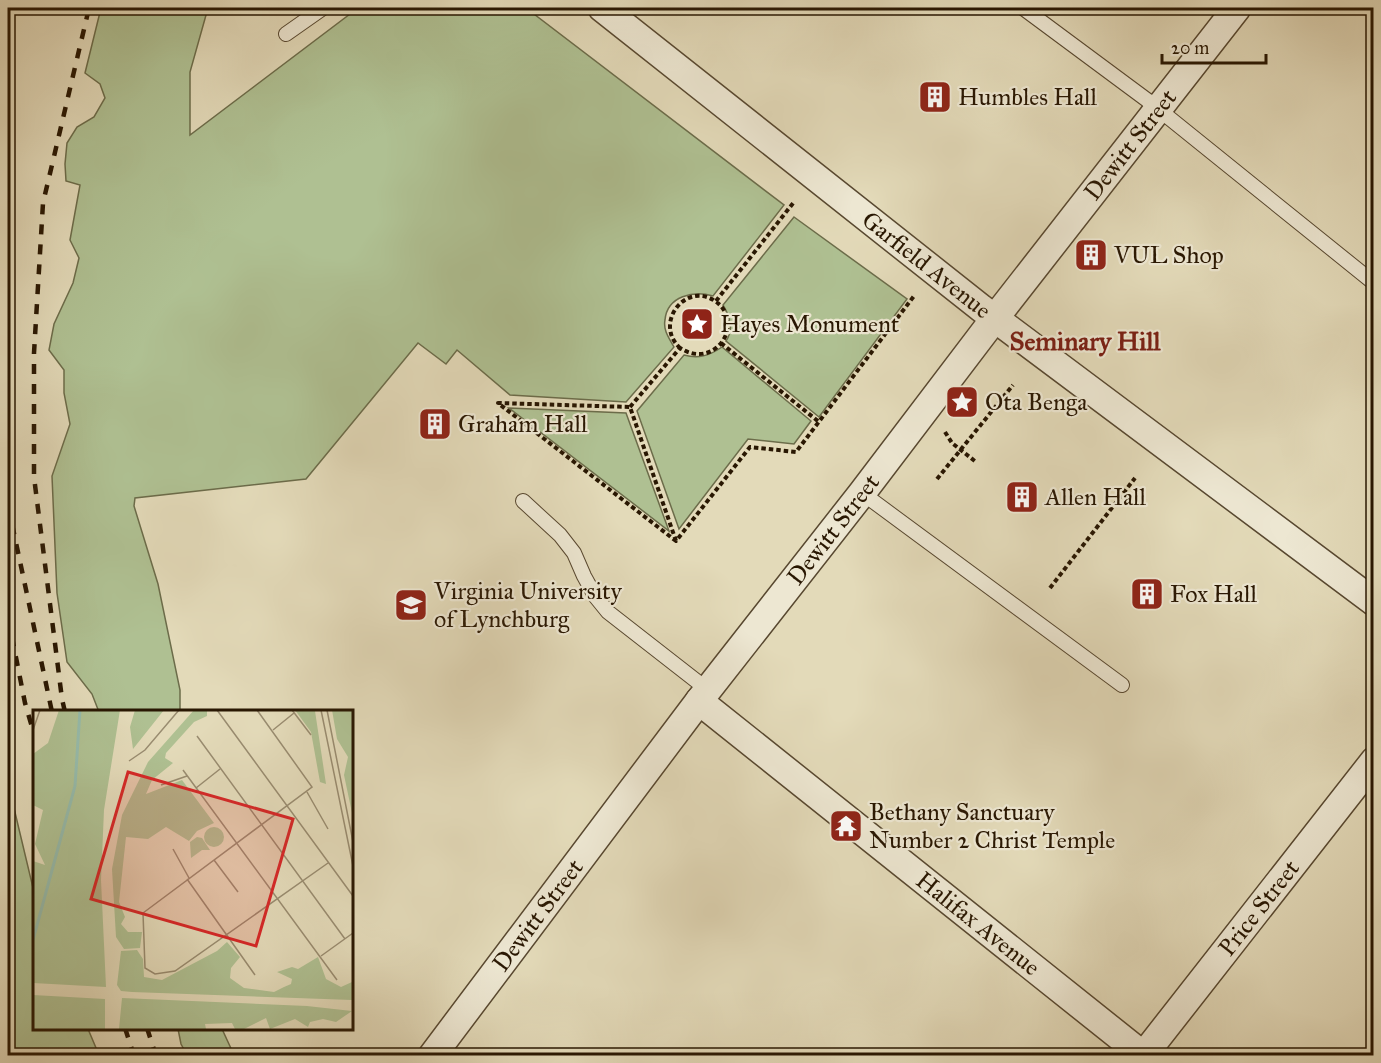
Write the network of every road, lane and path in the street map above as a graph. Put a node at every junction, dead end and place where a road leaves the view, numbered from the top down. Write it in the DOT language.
graph roads {
  1 [pos="323,8"];
  2 [pos="602,8"];
  3 [pos="1023,8"];
  4 [pos="1237,8"];
  5 [pos="286,34"];
  6 [pos="1158,109"];
  7 [pos="795,202"];
  8 [pos="1374,283"];
  9 [pos="914,296"];
  10 [pos="716,301"];
  11 [pos="995,318"];
  12 [pos="721,343"];
  13 [pos="681,348"];
  14 [pos="1014,385"];
  15 [pos="630,407"];
  16 [pos="927,408"];
  17 [pos="819,422"];
  18 [pos="961,450"];
  19 [pos="976,462"];
  20 [pos="1135,478"];
  21 [pos="937,479"];
  22 [pos="862,493"];
  23 [pos="523,501"];
  24 [pos="676,541"];
  25 [pos="1050,588"];
  26 [pos="1374,602"];
  27 [pos="1122,685"];
  28 [pos="704,695"];
  29 [pos="1374,761"];
  30 [pos="1143,1055"];
  31 [pos="432,1056"];
  1 -- 5 [label="lane"];
  2 -- 11 [label="street, Garfield Avenue"];
  3 -- 6 [label="lane"];
  4 -- 6 [label="street, Dewitt Street"];
  6 -- 8 [label="lane"];
  6 -- 11 [label="street, Dewitt Street"];
  7 -- 10 [label="path"];
  9 -- 17 [label="path"];
  10 -- 12 [label="path"];
  10 -- 13 [label="path"];
  11 -- 16 [label="street, Dewitt Street"];
  11 -- 26 [label="street, Garfield Avenue"];
  12 -- 13 [label="path"];
  12 -- 17 [label="path"];
  13 -- 15 [label="path"];
  14 -- 18 [label="path"];
  15 -- 24 [label="path"];
  15 -- 24 [label="path"];
  16 -- 18 [label="path"];
  16 -- 22 [label="street, Dewitt Street"];
  17 -- 24 [label="path"];
  18 -- 19 [label="path"];
  18 -- 21 [label="path"];
  20 -- 25 [label="path"];
  22 -- 27 [label="lane"];
  22 -- 28 [label="street, Dewitt Street"];
  23 -- 28 [label="lane"];
  28 -- 30 [label="street, Halifax Avenue"];
  28 -- 31 [label="street, Dewitt Street"];
  29 -- 30 [label="street, Price Street"];
}
